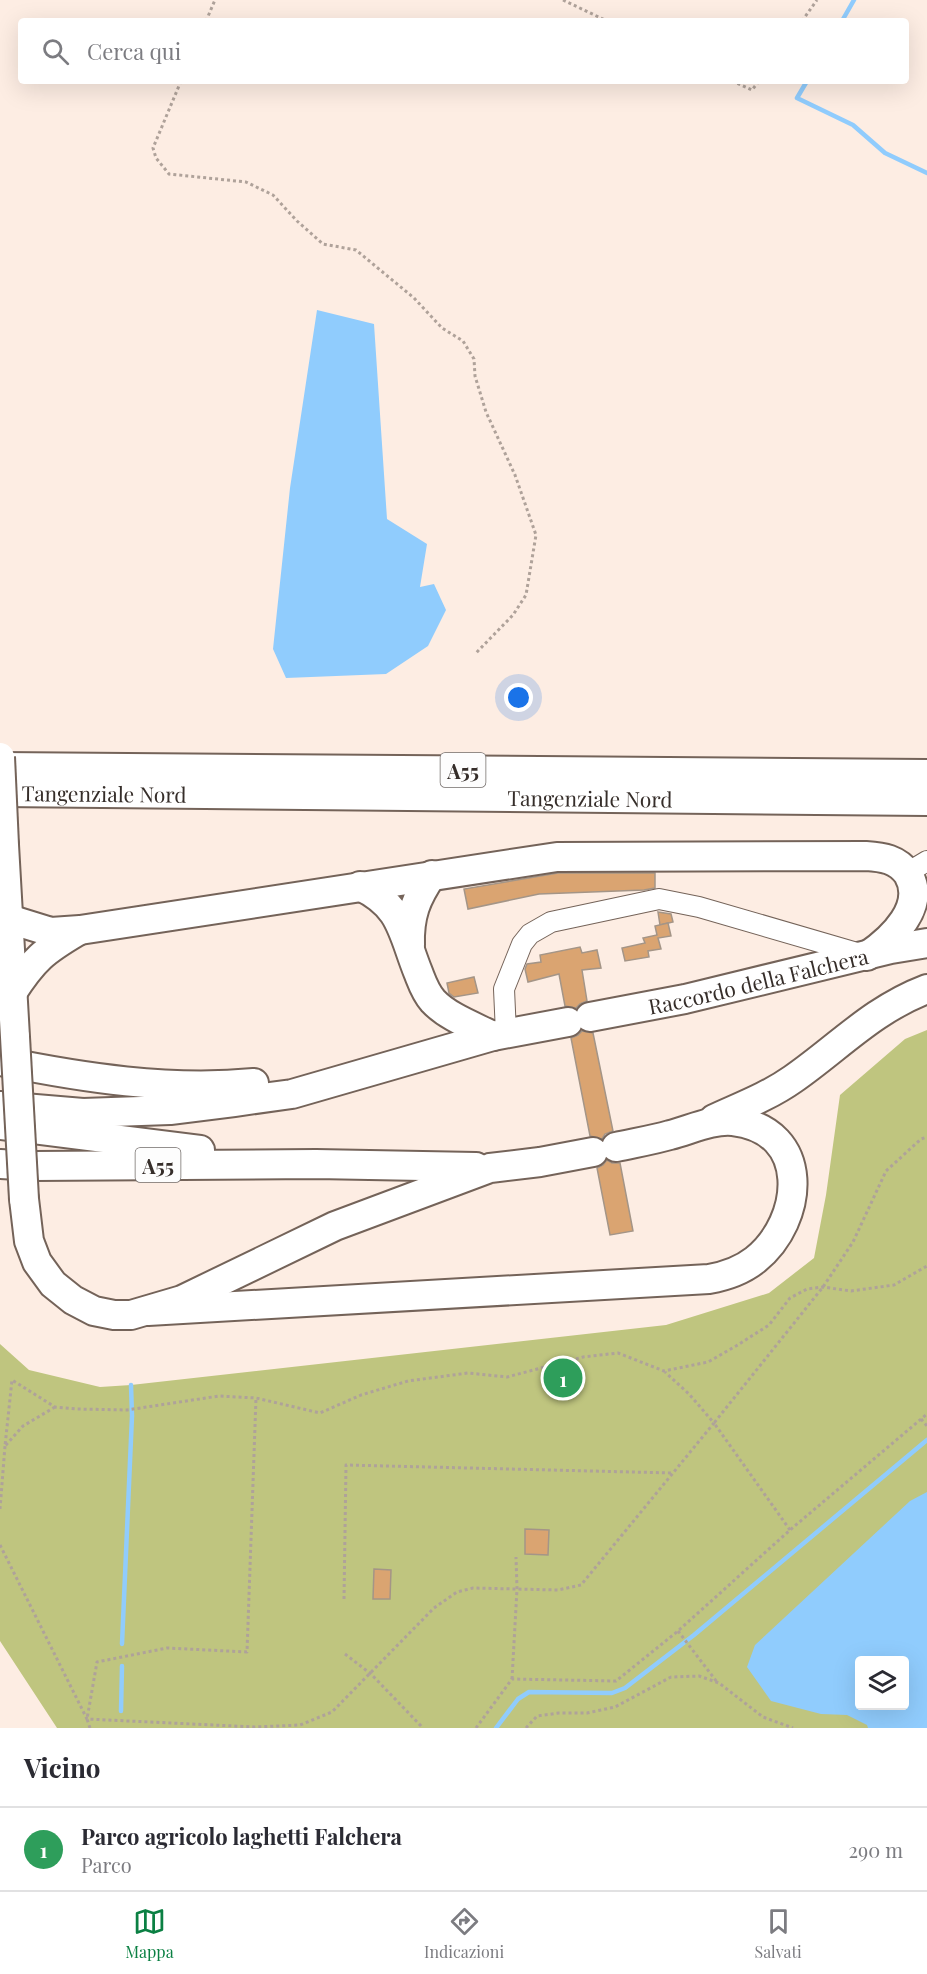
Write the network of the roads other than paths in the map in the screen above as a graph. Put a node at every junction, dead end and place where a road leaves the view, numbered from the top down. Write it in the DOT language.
graph roads {
  1 [pos="0,757"];
  2 [pos="0,767"];
  3 [pos="927,774"];
  4 [pos="0,792"];
  5 [pos="102,793"];
  6 [pos="927,801"];
  7 [pos="0,810"];
  8 [pos="917,867"];
  9 [pos="432,875"];
  10 [pos="360,885"];
  11 [pos="7,891"];
  12 [pos="9,919"];
  13 [pos="80,930"];
  14 [pos="927,943"];
  15 [pos="410,953"];
  16 [pos="867,956"];
  17 [pos="927,988"];
  18 [pos="12,993"];
  19 [pos="500,1035"];
  20 [pos="0,1061"];
  21 [pos="343,1078"];
  22 [pos="0,1106"];
  23 [pos="0,1125"];
  24 [pos="695,1127"];
  25 [pos="0,1164"];
  26 [pos="316,1164"];
  27 [pos="490,1168"];
  28 [pos="148,1311"];
  1 -- 11 [label="highway, bridge"];
  2 -- 3 [label="highway, Tangenziale Nord / A55"];
  4 -- 5 [label="highway, Tangenziale Nord / A55"];
  5 -- 6 [label="highway, Tangenziale Nord / A55"];
  5 -- 7 [label="highway"];
  8 -- 9 [label="highway"];
  8 -- 16 [label="highway"];
  9 -- 10 [label="highway"];
  9 -- 15 [label="highway"];
  10 -- 13 [label="highway"];
  10 -- 15 [label="highway"];
  11 -- 12 [label="highway"];
  11 -- 13 [label="highway"];
  12 -- 13 [label="highway"];
  12 -- 18 [label="highway"];
  13 -- 18 [label="highway"];
  14 -- 16 [label="highway, Raccordo della Falchera"];
  15 -- 19 [label="highway"];
  16 -- 19 [label="highway, Raccordo della Falchera"];
  16 -- 19 [label="lane"];
  17 -- 24 [label="highway"];
  18 -- 28 [label="highway, bridge"];
  19 -- 21 [label="highway, Raccordo della Falchera"];
  20 -- 21 [label="highway"];
  21 -- 22 [label="highway"];
  23 -- 26 [label="highway"];
  24 -- 27 [label="highway"];
  24 -- 28 [label="highway"];
  25 -- 26 [label="highway, A55"];
  26 -- 27 [label="highway, A55"];
  27 -- 28 [label="highway"];
}
